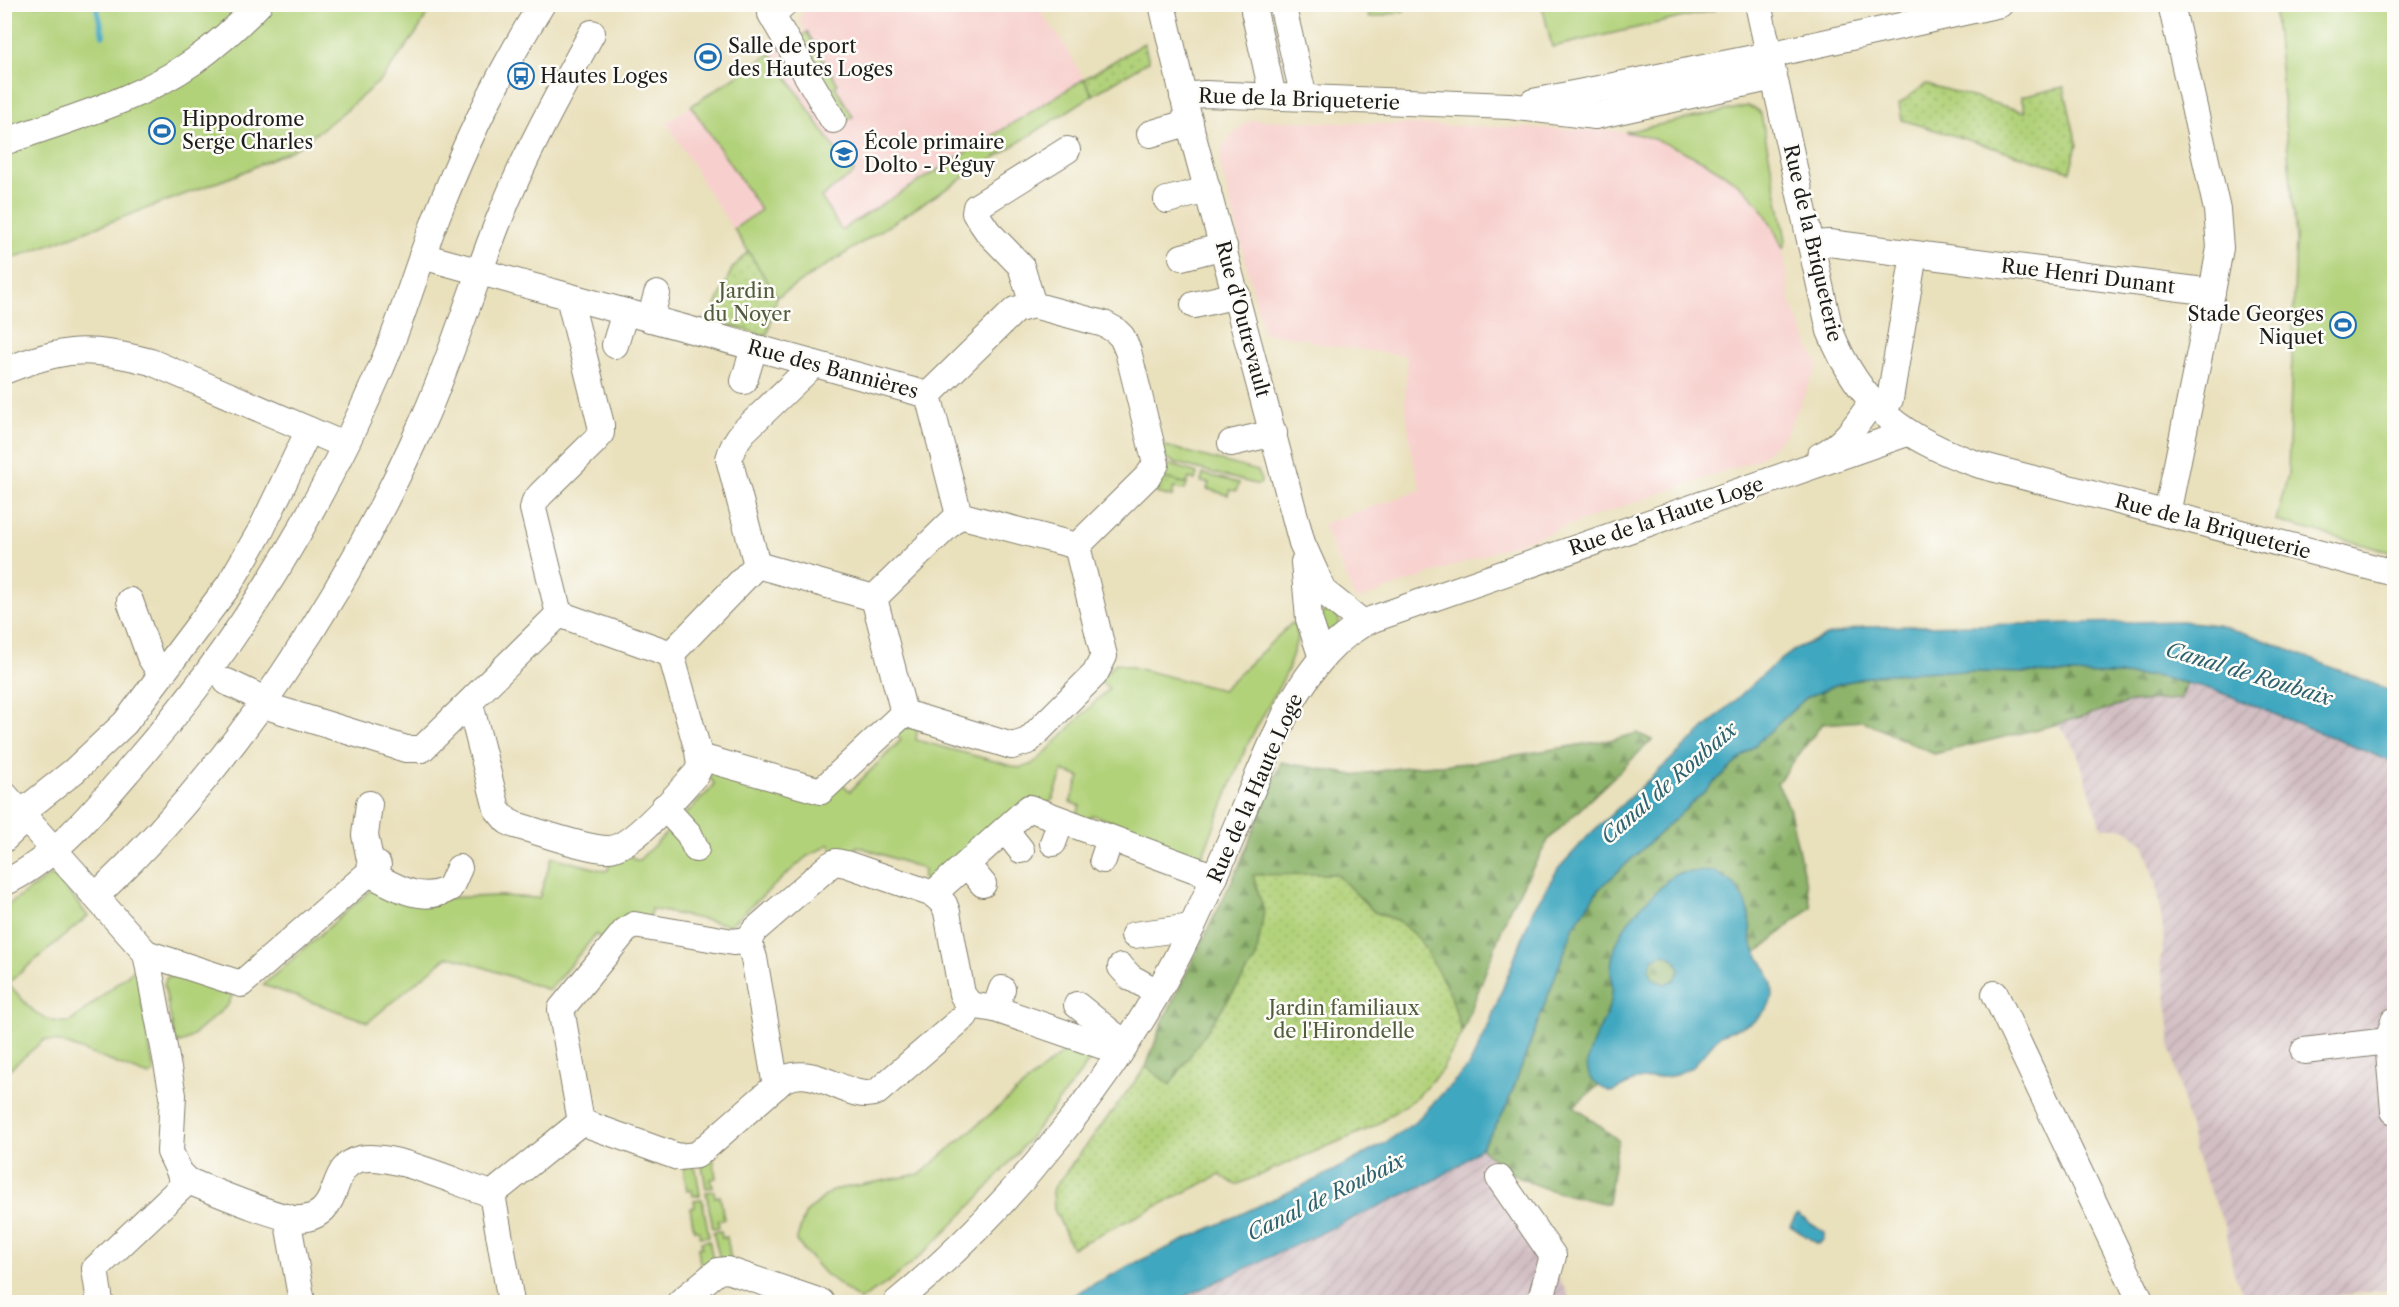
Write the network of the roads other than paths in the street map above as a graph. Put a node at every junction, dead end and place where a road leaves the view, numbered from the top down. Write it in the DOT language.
graph roads {
  1 [pos="259,4"];
  2 [pos="542,4"];
  3 [pos="784,4"];
  4 [pos="1162,4"];
  5 [pos="1255,4"];
  6 [pos="1282,4"];
  7 [pos="1758,4"];
  8 [pos="2000,4"];
  9 [pos="2170,4"];
  10 [pos="592,33"];
  11 [pos="1772,66"];
  12 [pos="1183,96"];
  13 [pos="1273,97"];
  14 [pos="1304,98"];
  15 [pos="833,120"];
  16 [pos="1191,127"];
  17 [pos="1151,139"];
  18 [pos="4,142"];
  19 [pos="1067,150"];
  20 [pos="1222,241"];
  21 [pos="1811,244"];
  22 [pos="1181,252"];
  23 [pos="1914,254"];
  24 [pos="422,256"];
  25 [pos="479,272"];
  26 [pos="2212,292"];
  27 [pos="657,294"];
  28 [pos="569,297"];
  29 [pos="1238,299"];
  30 [pos="1033,305"];
  31 [pos="1199,309"];
  32 [pos="625,312"];
  33 [pos="650,319"];
  34 [pos="615,345"];
  35 [pos="754,348"];
  36 [pos="814,364"];
  37 [pos="4,371"];
  38 [pos="744,381"];
  39 [pos="928,395"];
  40 [pos="1878,407"];
  41 [pos="309,430"];
  42 [pos="1274,433"];
  43 [pos="1907,433"];
  44 [pos="1231,443"];
  45 [pos="344,445"];
  46 [pos="1791,472"];
  47 [pos="2167,514"];
  48 [pos="960,515"];
  49 [pos="1302,543"];
  50 [pos="1077,546"];
  51 [pos="757,565"];
  52 [pos="2394,573"];
  53 [pos="874,598"];
  54 [pos="130,601"];
  55 [pos="559,614"];
  56 [pos="1363,623"];
  57 [pos="671,654"];
  58 [pos="1322,658"];
  59 [pos="161,675"];
  60 [pos="227,682"];
  61 [pos="264,700"];
  62 [pos="470,704"];
  63 [pos="904,713"];
  64 [pos="700,757"];
  65 [pos="369,804"];
  66 [pos="664,807"];
  67 [pos="17,809"];
  68 [pos="4,839"];
  69 [pos="696,849"];
  70 [pos="52,850"];
  71 [pos="459,868"];
  72 [pos="373,869"];
  73 [pos="1215,877"];
  74 [pos="4,883"];
  75 [pos="933,894"];
  76 [pos="96,896"];
  77 [pos="1192,927"];
  78 [pos="1134,935"];
  79 [pos="748,940"];
  80 [pos="146,953"];
  81 [pos="1121,967"];
  82 [pos="1157,992"];
  83 [pos="1995,994"];
  84 [pos="989,1001"];
  85 [pos="1077,1005"];
  86 [pos="2391,1031"];
  87 [pos="1123,1047"];
  88 [pos="2304,1051"];
  89 [pos="776,1086"];
  90 [pos="2394,1112"];
  91 [pos="580,1122"];
  92 [pos="1499,1178"];
  93 [pos="188,1181"];
  94 [pos="492,1194"];
  95 [pos="287,1217"];
  96 [pos="100,1302"];
  97 [pos="302,1302"];
  98 [pos="511,1302"];
  99 [pos="680,1302"];
  100 [pos="821,1302"];
  101 [pos="897,1302"];
  102 [pos="1540,1302"];
  103 [pos="2141,1302"];
  1 -- 18 [label="street"];
  2 -- 24 [label="street"];
  3 -- 15 [label="street"];
  4 -- 12 [label="street, Rue de la Briqueterie"];
  5 -- 13 [label="street"];
  6 -- 14 [label="street"];
  7 -- 11 [label="street"];
  8 -- 11 [label="street"];
  9 -- 26 [label="street"];
  10 -- 25 [label="street"];
  11 -- 14 [label="street, Rue de la Briqueterie"];
  11 -- 21 [label="street, Rue de la Briqueterie"];
  12 -- 13 [label="street, Rue de la Briqueterie"];
  12 -- 16 [label="street, Rue d'Outrevault"];
  13 -- 14 [label="street, Rue de la Briqueterie"];
  16 -- 17 [label="street"];
  16 -- 20 [label="street, Rue d'Outrevault"];
  19 -- 30 [label="street"];
  20 -- 22 [label="street"];
  20 -- 29 [label="street, Rue d'Outrevault"];
  21 -- 23 [label="street, Rue Henri Dunant"];
  21 -- 40 [label="street, Rue de la Briqueterie"];
  23 -- 26 [label="street, Rue Henri Dunant"];
  23 -- 40 [label="street"];
  24 -- 25 [label="street, Rue des Bannières"];
  24 -- 45 [label="street"];
  25 -- 28 [label="street, Rue des Bannières"];
  25 -- 61 [label="street"];
  26 -- 47 [label="street"];
  27 -- 33 [label="street"];
  28 -- 32 [label="street, Rue des Bannières"];
  28 -- 55 [label="street"];
  29 -- 31 [label="street"];
  29 -- 42 [label="street, Rue d'Outrevault"];
  30 -- 39 [label="street"];
  30 -- 50 [label="street"];
  32 -- 33 [label="street, Rue des Bannières"];
  32 -- 34 [label="street"];
  33 -- 35 [label="street, Rue des Bannières"];
  35 -- 36 [label="street, Rue des Bannières"];
  35 -- 38 [label="street"];
  36 -- 39 [label="street, Rue des Bannières"];
  36 -- 51 [label="street"];
  37 -- 41 [label="street"];
  39 -- 48 [label="street, Rue des Bannières"];
  40 -- 43 [label="street, Rue de la Briqueterie"];
  40 -- 46 [label="street"];
  41 -- 45 [label="street"];
  41 -- 59 [label="street"];
  42 -- 44 [label="street"];
  42 -- 49 [label="street, Rue d'Outrevault"];
  43 -- 46 [label="street, Rue de la Haute Loge"];
  43 -- 47 [label="street, Rue de la Briqueterie"];
  45 -- 70 [label="street"];
  46 -- 56 [label="street, Rue de la Haute Loge"];
  47 -- 52 [label="street, Rue de la Briqueterie"];
  48 -- 50 [label="street"];
  48 -- 53 [label="street"];
  49 -- 56 [label="street, Rue d'Outrevault"];
  49 -- 58 [label="street, Rue d'Outrevault"];
  50 -- 63 [label="street"];
  51 -- 53 [label="street"];
  51 -- 57 [label="street"];
  53 -- 63 [label="street"];
  54 -- 59 [label="street"];
  55 -- 57 [label="street"];
  55 -- 62 [label="street"];
  56 -- 58 [label="street, Rue de la Haute Loge"];
  57 -- 64 [label="street"];
  58 -- 73 [label="street, Rue de la Haute Loge"];
  59 -- 67 [label="street"];
  60 -- 61 [label="street"];
  61 -- 62 [label="street"];
  61 -- 76 [label="street"];
  62 -- 66 [label="street"];
  63 -- 64 [label="street"];
  64 -- 66 [label="street"];
  65 -- 72 [label="street"];
  66 -- 69 [label="street"];
  67 -- 68 [label="street"];
  67 -- 70 [label="street"];
  70 -- 74 [label="street"];
  70 -- 76 [label="street"];
  71 -- 72 [label="street"];
  72 -- 80 [label="street"];
  73 -- 75 [label="street"];
  73 -- 77 [label="street, Rue de la Haute Loge"];
  75 -- 79 [label="street"];
  75 -- 84 [label="street"];
  76 -- 80 [label="street"];
  77 -- 78 [label="street"];
  77 -- 82 [label="street, Rue de la Haute Loge"];
  79 -- 89 [label="street"];
  79 -- 91 [label="street"];
  80 -- 93 [label="street"];
  81 -- 82 [label="street"];
  82 -- 87 [label="street, Rue de la Haute Loge"];
  83 -- 103 [label="street"];
  84 -- 87 [label="street"];
  84 -- 89 [label="street"];
  85 -- 87 [label="street"];
  86 -- 88 [label="street"];
  86 -- 90 [label="street"];
  87 -- 101 [label="street, Rue de la Haute Loge"];
  89 -- 91 [label="street"];
  91 -- 94 [label="street"];
  92 -- 102 [label="street"];
  93 -- 95 [label="street"];
  93 -- 96 [label="street"];
  94 -- 95 [label="street"];
  94 -- 98 [label="street"];
  95 -- 97 [label="street"];
  99 -- 100 [label="street"];
}
